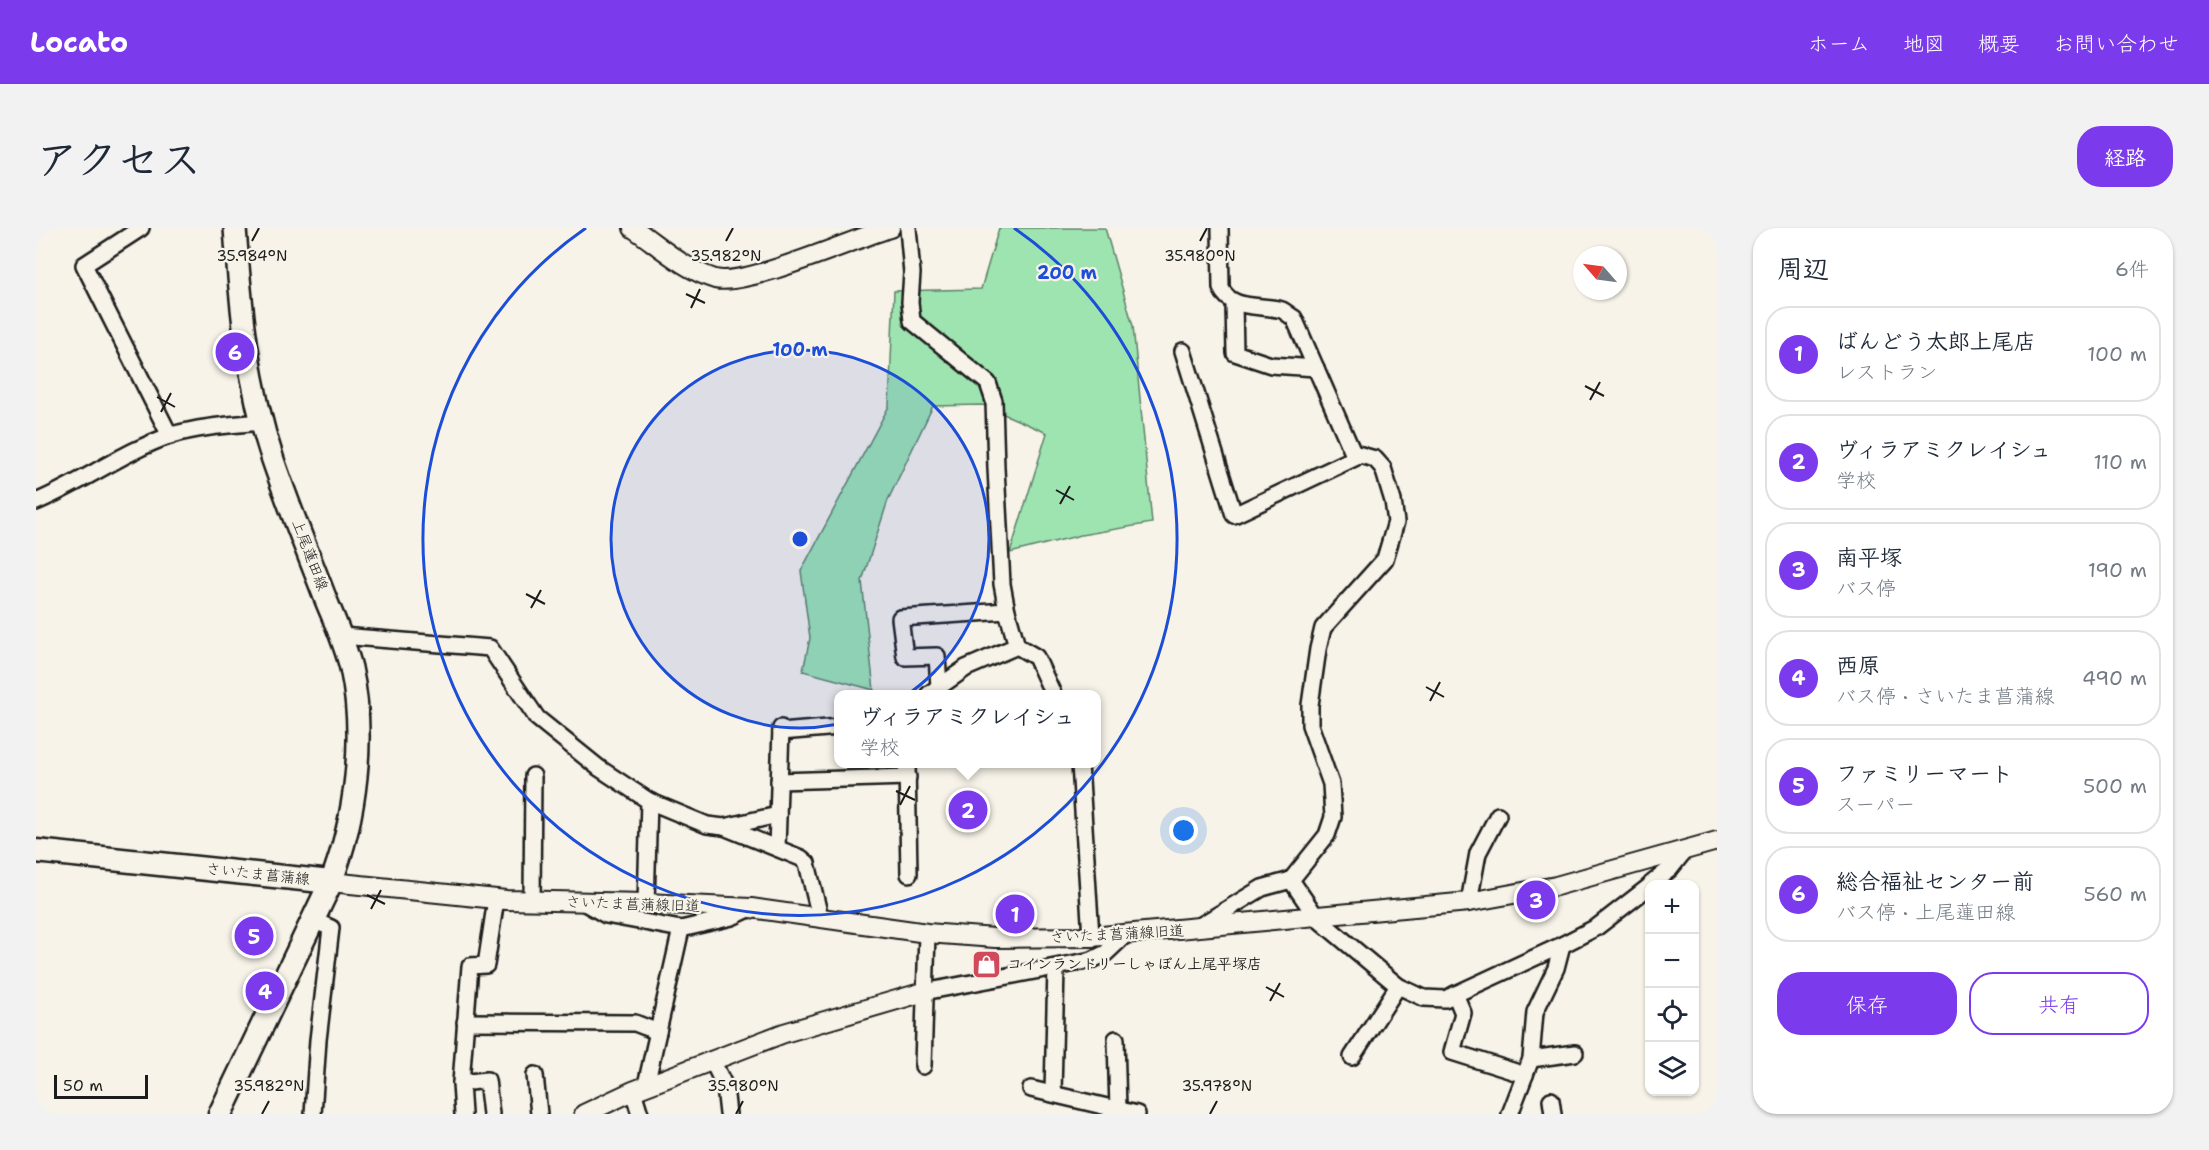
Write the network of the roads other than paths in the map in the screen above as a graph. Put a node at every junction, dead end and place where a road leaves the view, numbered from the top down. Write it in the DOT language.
graph roads {
  1 [pos="141,228"];
  2 [pos="235,228"];
  3 [pos="633,228"];
  4 [pos="890,228"];
  5 [pos="908,228"];
  6 [pos="1220,228"];
  7 [pos="1234,303"];
  8 [pos="1183,351"];
  9 [pos="1316,368"];
  10 [pos="262,423"];
  11 [pos="170,436"];
  12 [pos="1361,455"];
  13 [pos="36,502"];
  14 [pos="1007,611"];
  15 [pos="341,636"];
  16 [pos="1017,646"];
  17 [pos="934,690"];
  18 [pos="935,690"];
  19 [pos="1051,690"];
  20 [pos="834,727"];
  21 [pos="1080,768"];
  22 [pos="908,770"];
  23 [pos="533,777"];
  24 [pos="779,781"];
  25 [pos="649,801"];
  26 [pos="778,815"];
  27 [pos="1498,815"];
  28 [pos="724,826"];
  29 [pos="1717,841"];
  30 [pos="777,848"];
  31 [pos="1685,850"];
  32 [pos="36,851"];
  33 [pos="909,874"];
  34 [pos="1292,880"];
  35 [pos="1656,880"];
  36 [pos="331,882"];
  37 [pos="1645,889"];
  38 [pos="496,899"];
  39 [pos="532,901"];
  40 [pos="584,902"];
  41 [pos="1469,902"];
  42 [pos="646,903"];
  43 [pos="751,908"];
  44 [pos="820,917"];
  45 [pos="1317,918"];
  46 [pos="313,920"];
  47 [pos="681,929"];
  48 [pos="1196,929"];
  49 [pos="927,933"];
  50 [pos="1124,936"];
  51 [pos="1092,938"];
  52 [pos="1562,945"];
  53 [pos="1056,968"];
  54 [pos="1398,986"];
  55 [pos="924,992"];
  56 [pos="1455,994"];
  57 [pos="465,1022"];
  58 [pos="658,1032"];
  59 [pos="1116,1039"];
  60 [pos="1575,1053"];
  61 [pos="1352,1057"];
  62 [pos="1531,1059"];
  63 [pos="712,1060"];
  64 [pos="923,1066"];
  65 [pos="1525,1074"];
  66 [pos="535,1076"];
  67 [pos="461,1083"];
  68 [pos="640,1088"];
  69 [pos="1031,1089"];
  70 [pos="1053,1094"];
  71 [pos="1127,1112"];
  72 [pos="220,1114"];
  73 [pos="313,1114"];
  74 [pos="463,1114"];
  75 [pos="491,1114"];
  76 [pos="539,1114"];
  77 [pos="584,1114"];
  78 [pos="640,1114"];
  79 [pos="728,1114"];
  80 [pos="1510,1114"];
  1 -- 11 [label="street"];
  2 -- 10 [label="main road, 上尾蓮田線"];
  3 -- 4 [label="street"];
  5 -- 14 [label="street"];
  6 -- 7 [label="street"];
  7 -- 9 [label="street"];
  7 -- 9 [label="street"];
  8 -- 12 [label="street"];
  9 -- 12 [label="street"];
  10 -- 11 [label="street"];
  10 -- 15 [label="main road, 上尾蓮田線"];
  11 -- 13 [label="street"];
  12 -- 34 [label="street"];
  14 -- 16 [label="street"];
  14 -- 17 [label="street"];
  15 -- 25 [label="street"];
  15 -- 36 [label="main road, 上尾蓮田線"];
  16 -- 18 [label="street"];
  16 -- 19 [label="street"];
  20 -- 24 [label="street"];
  21 -- 51 [label="street"];
  22 -- 24 [label="street"];
  22 -- 33 [label="street"];
  23 -- 39 [label="street"];
  24 -- 26 [label="street"];
  25 -- 28 [label="street"];
  25 -- 42 [label="street"];
  26 -- 28 [label="street"];
  26 -- 30 [label="street"];
  27 -- 41 [label="street"];
  28 -- 30 [label="street"];
  29 -- 31 [label="street, さいたま菖蒲線旧道"];
  30 -- 44 [label="street"];
  31 -- 35 [label="street"];
  31 -- 41 [label="street, さいたま菖蒲線旧道"];
  32 -- 36 [label="main road, さいたま菖蒲線"];
  34 -- 45 [label="street"];
  34 -- 48 [label="street"];
  36 -- 38 [label="street, さいたま菖蒲線旧道"];
  36 -- 46 [label="main road, さいたま菖蒲線"];
  37 -- 52 [label="street"];
  38 -- 39 [label="street, さいたま菖蒲線旧道"];
  38 -- 57 [label="street"];
  39 -- 40 [label="street, さいたま菖蒲線旧道"];
  40 -- 42 [label="street, さいたま菖蒲線旧道"];
  40 -- 47 [label="street"];
  41 -- 45 [label="street, さいたま菖蒲線旧道"];
  42 -- 43 [label="street, さいたま菖蒲線旧道"];
  43 -- 44 [label="street, さいたま菖蒲線旧道"];
  43 -- 47 [label="street"];
  44 -- 49 [label="street, さいたま菖蒲線旧道"];
  45 -- 48 [label="street, さいたま菖蒲線旧道"];
  45 -- 54 [label="street"];
  46 -- 72 [label="main road, さいたま菖蒲線"];
  46 -- 73 [label="street"];
  47 -- 58 [label="street"];
  48 -- 50 [label="street, さいたま菖蒲線旧道"];
  49 -- 51 [label="street, さいたま菖蒲線旧道"];
  49 -- 55 [label="street"];
  50 -- 51 [label="street, さいたま菖蒲線旧道"];
  50 -- 53 [label="street"];
  52 -- 56 [label="street"];
  52 -- 62 [label="street"];
  53 -- 55 [label="street"];
  53 -- 70 [label="street"];
  54 -- 56 [label="street"];
  54 -- 61 [label="street"];
  55 -- 63 [label="street"];
  55 -- 64 [label="street"];
  56 -- 65 [label="street"];
  57 -- 58 [label="street"];
  57 -- 67 [label="street"];
  58 -- 68 [label="street"];
  59 -- 71 [label="street"];
  60 -- 62 [label="street"];
  62 -- 65 [label="street"];
  63 -- 68 [label="street"];
  63 -- 79 [label="street"];
  65 -- 80 [label="street"];
  66 -- 76 [label="street"];
  67 -- 74 [label="street"];
  67 -- 75 [label="street"];
  68 -- 77 [label="street"];
  68 -- 78 [label="street"];
  69 -- 70 [label="street"];
  70 -- 71 [label="street"];
}
